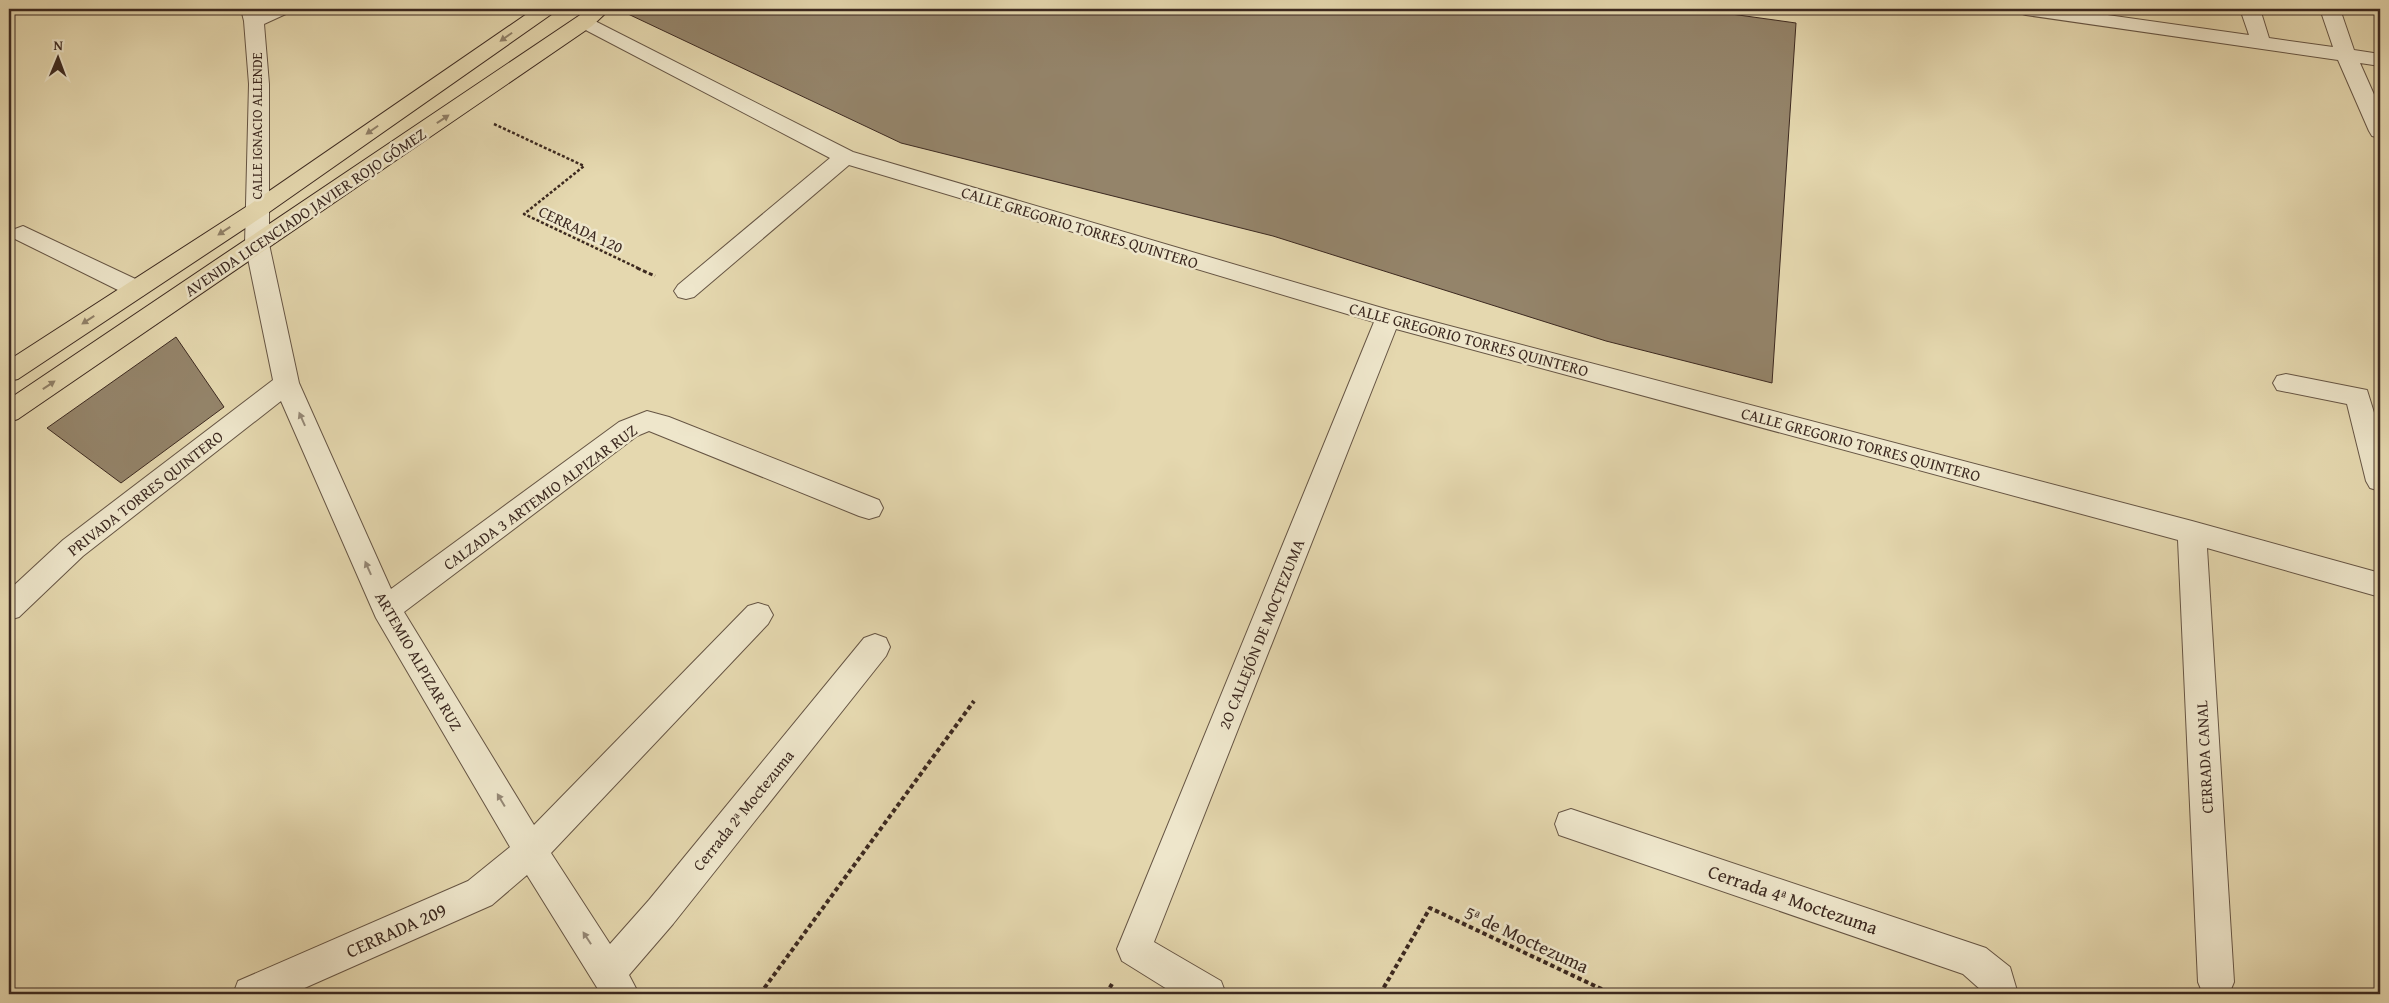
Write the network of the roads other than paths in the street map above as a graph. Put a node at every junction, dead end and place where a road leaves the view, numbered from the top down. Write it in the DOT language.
graph roads {
  1 [pos="282,9"];
  2 [pos="546,9"];
  3 [pos="2026,9"];
  4 [pos="2250,9"];
  5 [pos="2330,9"];
  6 [pos="253,15"];
  7 [pos="592,15"];
  8 [pos="2261,42"];
  9 [pos="2346,55"];
  10 [pos="2380,60"];
  11 [pos="2380,131"];
  12 [pos="845,157"];
  13 [pos="257,210"];
  14 [pos="23,234"];
  15 [pos="257,244"];
  16 [pos="136,289"];
  17 [pos="686,291"];
  18 [pos="1388,318"];
  19 [pos="9,372"];
  20 [pos="286,383"];
  21 [pos="2286,383"];
  22 [pos="9,412"];
  23 [pos="2380,481"];
  24 [pos="869,508"];
  25 [pos="2192,532"];
  26 [pos="2380,585"];
  27 [pos="9,608"];
  28 [pos="386,609"];
  29 [pos="758,615"];
  30 [pos="875,647"];
  31 [pos="1571,824"];
  32 [pos="531,851"];
  33 [pos="2216,982"];
  34 [pos="615,983"];
  35 [pos="251,994"];
  36 [pos="1208,994"];
  37 [pos="2000,994"];
  1 -- 6 [label="street"];
  2 -- 13 [label="main road, AVENIDA LICENCIADO JAVIER ROJO GÓMEZ, one-way"];
  3 -- 8 [label="street"];
  4 -- 8 [label="street"];
  5 -- 9 [label="street"];
  6 -- 13 [label="street, CALLE IGNACIO ALLENDE"];
  7 -- 12 [label="street, CALLE GREGORIO TORRES QUINTERO"];
  15 -- 7 [label="main road, AVENIDA LICENCIADO JAVIER ROJO GÓMEZ, one-way"];
  8 -- 9 [label="street"];
  9 -- 10 [label="street"];
  9 -- 11 [label="street"];
  12 -- 17 [label="street"];
  12 -- 18 [label="street, CALLE GREGORIO TORRES QUINTERO"];
  13 -- 15 [label="street, CALLE IGNACIO ALLENDE"];
  13 -- 16 [label="main road, AVENIDA LICENCIADO JAVIER ROJO GÓMEZ, one-way"];
  14 -- 16 [label="street"];
  15 -- 20 [label="street, ARTEMIO ALPIZAR RUZ"];
  22 -- 15 [label="main road, AVENIDA LICENCIADO JAVIER ROJO GÓMEZ, one-way"];
  16 -- 19 [label="main road, AVENIDA LICENCIADO JAVIER ROJO GÓMEZ, one-way"];
  18 -- 25 [label="street, CALLE GREGORIO TORRES QUINTERO"];
  18 -- 36 [label="street, 2O CALLEJÓN DE MOCTEZUMA"];
  20 -- 27 [label="street, PRIVADA TORRES QUINTERO"];
  28 -- 20 [label="street, ARTEMIO ALPIZAR RUZ, one-way"];
  21 -- 23 [label="street"];
  24 -- 28 [label="street, CALZADA 3 ARTEMIO ALPIZAR RUZ"];
  25 -- 26 [label="street, CALLE GREGORIO TORRES QUINTERO"];
  25 -- 33 [label="street, CERRADA CANAL"];
  32 -- 28 [label="street, ARTEMIO ALPIZAR RUZ, one-way"];
  29 -- 32 [label="street, CERRADA 209"];
  30 -- 34 [label="street, Cerrada 2ª Moctezuma"];
  31 -- 37 [label="street, Cerrada 4ª Moctezuma"];
  34 -- 32 [label="street, ARTEMIO ALPIZAR RUZ, one-way"];
  32 -- 35 [label="street, CERRADA 209"];
}
